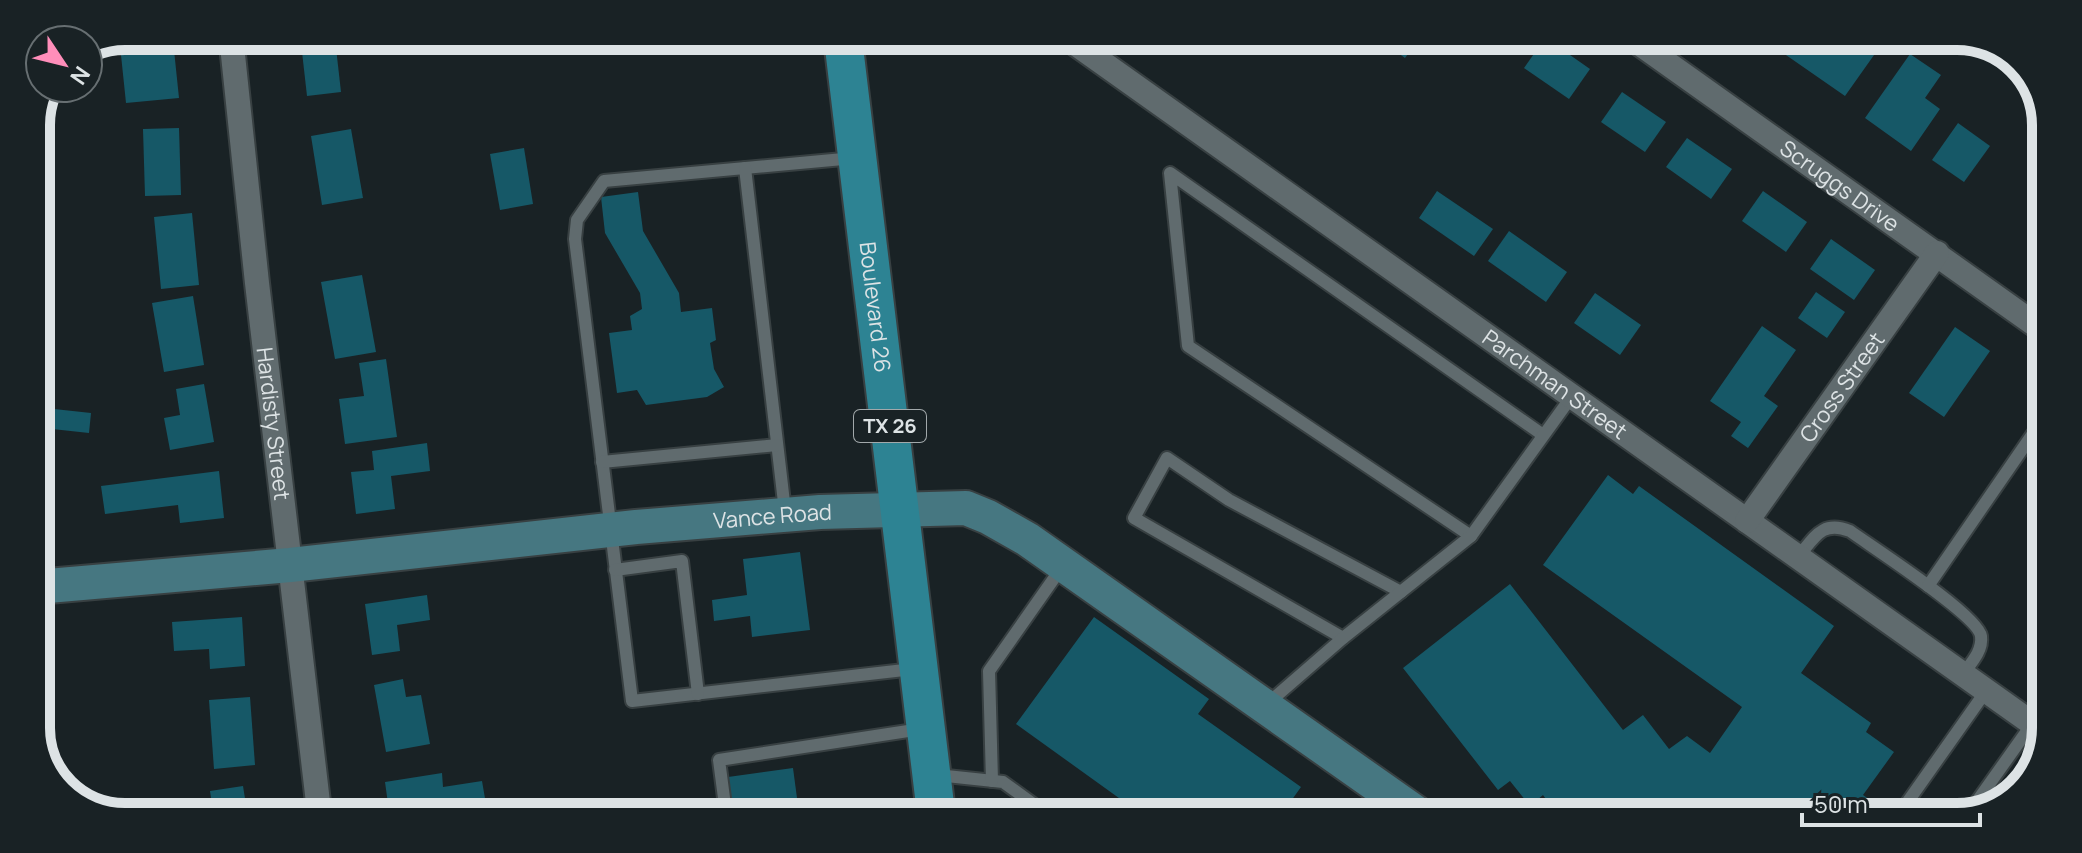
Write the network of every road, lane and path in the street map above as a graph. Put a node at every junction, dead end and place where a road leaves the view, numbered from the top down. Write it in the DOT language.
graph roads {
  1 [pos="232,50"];
  2 [pos="844,50"];
  3 [pos="1084,50"];
  4 [pos="1649,50"];
  5 [pos="857,158"];
  6 [pos="745,168"];
  7 [pos="1937,253"];
  8 [pos="2032,322"];
  9 [pos="1572,396"];
  10 [pos="1543,435"];
  11 [pos="2032,435"];
  12 [pos="777,445"];
  13 [pos="602,462"];
  14 [pos="900,510"];
  15 [pos="785,515"];
  16 [pos="1747,521"];
  17 [pos="610,530"];
  18 [pos="1471,536"];
  19 [pos="1798,557"];
  20 [pos="290,565"];
  21 [pos="1064,565"];
  22 [pos="615,570"];
  23 [pos="50,586"];
  24 [pos="1928,586"];
  25 [pos="1401,592"];
  26 [pos="1343,638"];
  27 [pos="919,669"];
  28 [pos="1963,674"];
  29 [pos="1986,691"];
  30 [pos="698,694"];
  31 [pos="1265,707"];
  32 [pos="2032,723"];
  33 [pos="926,729"];
  34 [pos="2032,732"];
  35 [pos="932,774"];
  36 [pos="992,781"];
  37 [pos="1979,799"];
  38 [pos="318,803"];
  39 [pos="725,803"];
  40 [pos="935,803"];
  41 [pos="1025,803"];
  42 [pos="1402,803"];
  43 [pos="1907,803"];
  1 -- 20 [label="street, Hardisty Street"];
  2 -- 5 [label="main road, Boulevard 26 / TX 26"];
  3 -- 9 [label="street, Parchman Street"];
  4 -- 7 [label="street, Scruggs Drive"];
  5 -- 6 [label="lane"];
  5 -- 14 [label="main road, Boulevard 26 / TX 26"];
  6 -- 12 [label="lane"];
  6 -- 13 [label="lane"];
  7 -- 8 [label="street, Scruggs Drive"];
  7 -- 16 [label="street, Cross Street"];
  9 -- 10 [label="lane"];
  9 -- 16 [label="street, Parchman Street"];
  10 -- 18 [label="lane"];
  10 -- 18 [label="lane"];
  11 -- 24 [label="lane"];
  12 -- 13 [label="lane"];
  12 -- 15 [label="lane"];
  13 -- 17 [label="lane"];
  14 -- 15 [label="street, Vance Road"];
  14 -- 21 [label="street, Vance Road"];
  14 -- 27 [label="main road, Boulevard 26 / TX 26"];
  15 -- 17 [label="street, Vance Road"];
  16 -- 19 [label="street, Parchman Street"];
  17 -- 20 [label="street, Vance Road"];
  17 -- 22 [label="lane"];
  18 -- 25 [label="lane"];
  19 -- 24 [label="lane"];
  19 -- 28 [label="street, Parchman Street"];
  20 -- 23 [label="street, Vance Road"];
  20 -- 38 [label="street, Hardisty Street"];
  21 -- 31 [label="street, Vance Road"];
  21 -- 36 [label="lane"];
  22 -- 30 [label="lane"];
  22 -- 30 [label="lane"];
  24 -- 28 [label="lane"];
  25 -- 26 [label="lane"];
  25 -- 26 [label="lane"];
  26 -- 31 [label="lane"];
  27 -- 30 [label="lane"];
  27 -- 33 [label="main road, Boulevard 26 / TX 26"];
  28 -- 29 [label="street, Parchman Street"];
  29 -- 32 [label="street, Parchman Street"];
  29 -- 43 [label="lane"];
  31 -- 42 [label="street, Vance Road"];
  33 -- 35 [label="main road, Boulevard 26 / TX 26"];
  33 -- 39 [label="lane"];
  34 -- 37 [label="lane"];
  35 -- 36 [label="lane"];
  35 -- 40 [label="main road, Boulevard 26 / TX 26"];
  36 -- 41 [label="lane"];
}
